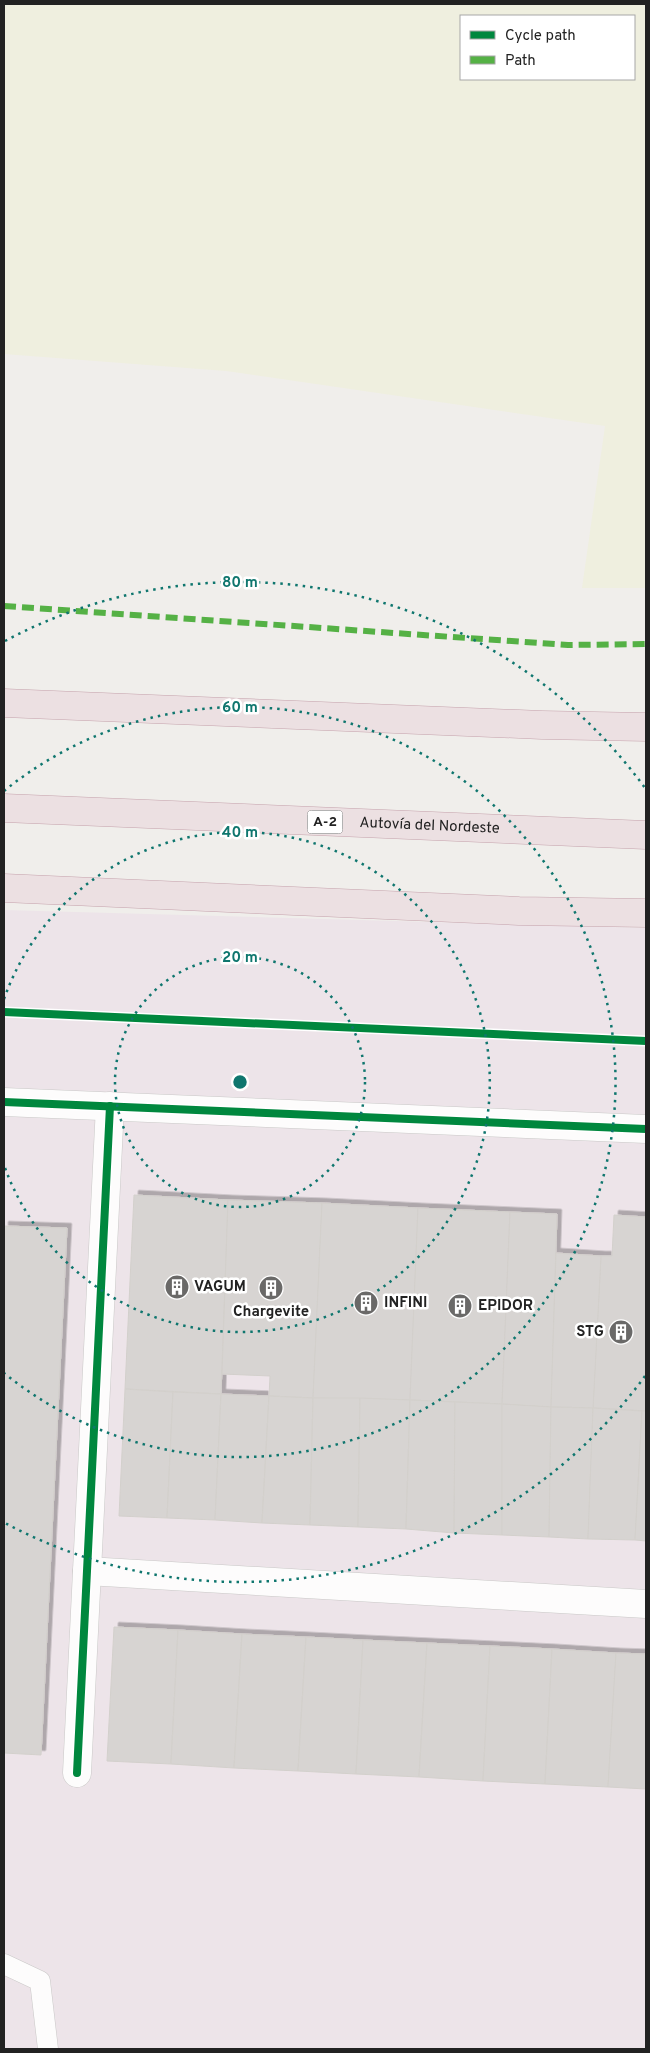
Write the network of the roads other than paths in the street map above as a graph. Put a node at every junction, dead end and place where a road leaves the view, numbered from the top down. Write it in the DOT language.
graph roads {
  1 [pos="4,703"];
  2 [pos="646,727"];
  3 [pos="4,808"];
  4 [pos="646,835"];
  5 [pos="4,888"];
  6 [pos="646,913"];
  7 [pos="4,1102"];
  8 [pos="110,1106"];
  9 [pos="646,1129"];
  10 [pos="87,1571"];
  11 [pos="646,1604"];
  12 [pos="77,1773"];
  13 [pos="4,1964"];
  14 [pos="48,2049"];
  1 -- 2 [label="highway"];
  3 -- 4 [label="highway, Autovía del Nordeste / A-2"];
  5 -- 6 [label="highway"];
  7 -- 8 [label="street"];
  8 -- 9 [label="street"];
  8 -- 10 [label="street"];
  10 -- 11 [label="street"];
  10 -- 12 [label="street"];
  13 -- 14 [label="lane"];
}
